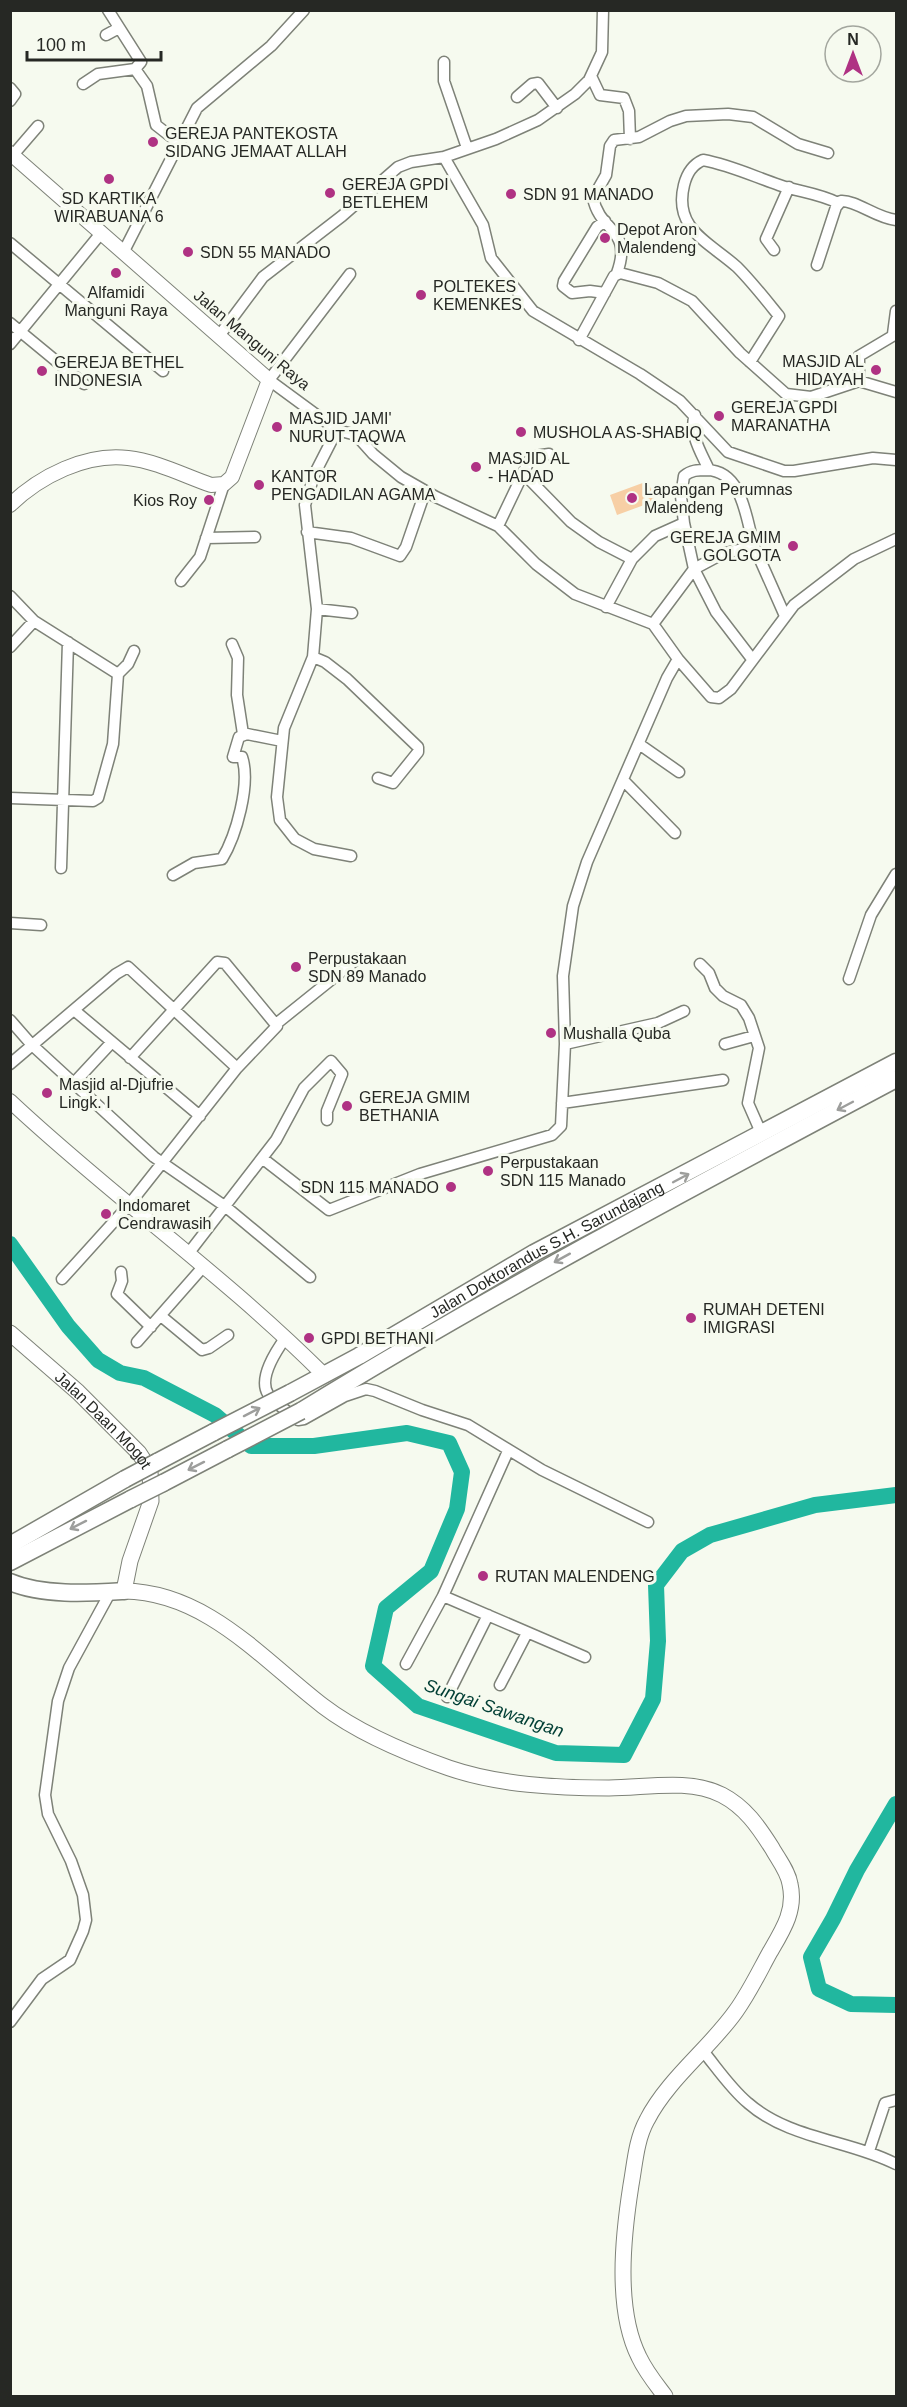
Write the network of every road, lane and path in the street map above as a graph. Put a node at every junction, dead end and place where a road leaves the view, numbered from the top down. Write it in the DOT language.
graph roads {
  1 [pos="108,10"];
  2 [pos="304,10"];
  3 [pos="603,10"];
  4 [pos="119,28"];
  5 [pos="106,34"];
  6 [pos="444,62"];
  7 [pos="135,69"];
  8 [pos="591,76"];
  9 [pos="83,84"];
  10 [pos="10,88"];
  11 [pos="517,96"];
  12 [pos="10,101"];
  13 [pos="557,108"];
  14 [pos="38,126"];
  15 [pos="630,139"];
  16 [pos="179,143"];
  17 [pos="467,148"];
  18 [pos="828,153"];
  19 [pos="12,154"];
  20 [pos="444,157"];
  21 [pos="789,187"];
  22 [pos="838,203"];
  23 [pos="897,220"];
  24 [pos="605,221"];
  25 [pos="102,232"];
  26 [pos="10,243"];
  27 [pos="774,250"];
  28 [pos="124,251"];
  29 [pos="817,265"];
  30 [pos="617,273"];
  31 [pos="350,274"];
  32 [pos="58,284"];
  33 [pos="603,298"];
  34 [pos="897,311"];
  35 [pos="10,323"];
  36 [pos="20,331"];
  37 [pos="895,334"];
  38 [pos="219,336"];
  39 [pos="579,340"];
  40 [pos="10,344"];
  41 [pos="750,362"];
  42 [pos="163,371"];
  43 [pos="269,380"];
  44 [pos="860,381"];
  45 [pos="84,384"];
  46 [pos="897,392"];
  47 [pos="695,415"];
  48 [pos="337,430"];
  49 [pos="549,454"];
  50 [pos="897,460"];
  51 [pos="709,470"];
  52 [pos="520,477"];
  53 [pos="224,484"];
  54 [pos="425,492"];
  55 [pos="10,505"];
  56 [pos="684,523"];
  57 [pos="498,526"];
  58 [pos="307,532"];
  59 [pos="255,537"];
  60 [pos="206,538"];
  61 [pos="897,539"];
  62 [pos="754,546"];
  63 [pos="632,559"];
  64 [pos="694,569"];
  65 [pos="181,580"];
  66 [pos="10,596"];
  67 [pos="606,607"];
  68 [pos="317,609"];
  69 [pos="351,614"];
  70 [pos="785,616"];
  71 [pos="34,621"];
  72 [pos="653,624"];
  73 [pos="68,642"];
  74 [pos="232,644"];
  75 [pos="10,647"];
  76 [pos="134,651"];
  77 [pos="313,657"];
  78 [pos="678,659"];
  79 [pos="752,659"];
  80 [pos="118,674"];
  81 [pos="243,734"];
  82 [pos="282,741"];
  83 [pos="639,744"];
  84 [pos="679,772"];
  85 [pos="378,778"];
  86 [pos="624,781"];
  87 [pos="10,798"];
  88 [pos="63,798"];
  89 [pos="675,833"];
  90 [pos="351,856"];
  91 [pos="61,868"];
  92 [pos="897,874"];
  93 [pos="173,875"];
  94 [pos="10,923"];
  95 [pos="41,925"];
  96 [pos="357,959"];
  97 [pos="700,964"];
  98 [pos="849,979"];
  99 [pos="74,1010"];
  100 [pos="175,1010"];
  101 [pos="684,1011"];
  102 [pos="10,1020"];
  103 [pos="276,1024"];
  104 [pos="754,1036"];
  105 [pos="111,1042"];
  106 [pos="32,1044"];
  107 [pos="565,1044"];
  108 [pos="725,1044"];
  109 [pos="130,1058"];
  110 [pos="897,1062"];
  111 [pos="10,1064"];
  112 [pos="237,1068"];
  113 [pos="897,1079"];
  114 [pos="723,1080"];
  115 [pos="73,1084"];
  116 [pos="10,1101"];
  117 [pos="562,1103"];
  118 [pos="200,1116"];
  119 [pos="327,1120"];
  120 [pos="762,1135"];
  121 [pos="262,1158"];
  122 [pos="163,1162"];
  123 [pos="718,1166"];
  124 [pos="128,1206"];
  125 [pos="226,1206"];
  126 [pos="188,1254"];
  127 [pos="203,1268"];
  128 [pos="121,1272"];
  129 [pos="310,1277"];
  130 [pos="62,1279"];
  131 [pos="161,1316"];
  132 [pos="151,1327"];
  133 [pos="10,1333"];
  134 [pos="228,1335"];
  135 [pos="286,1337"];
  136 [pos="137,1342"];
  137 [pos="323,1374"];
  138 [pos="361,1375"];
  139 [pos="405,1403"];
  140 [pos="508,1452"];
  141 [pos="648,1522"];
  142 [pos="10,1545"];
  143 [pos="130,1561"];
  144 [pos="10,1562"];
  145 [pos="10,1582"];
  146 [pos="117,1591"];
  147 [pos="153,1592"];
  148 [pos="443,1596"];
  149 [pos="488,1615"];
  150 [pos="527,1633"];
  151 [pos="585,1658"];
  152 [pos="406,1664"];
  153 [pos="500,1685"];
  154 [pos="447,1697"];
  155 [pos="10,2022"];
  156 [pos="703,2051"];
  157 [pos="897,2100"];
  158 [pos="869,2151"];
  159 [pos="897,2164"];
  160 [pos="665,2397"];
  1 -- 4 [label="street"];
  2 -- 16 [label="street"];
  3 -- 8 [label="street"];
  4 -- 5 [label="street"];
  4 -- 7 [label="street"];
  6 -- 17 [label="street"];
  7 -- 9 [label="street"];
  7 -- 16 [label="street"];
  8 -- 13 [label="street"];
  8 -- 15 [label="street"];
  10 -- 12 [label="street"];
  11 -- 13 [label="street"];
  13 -- 17 [label="street"];
  14 -- 19 [label="street"];
  15 -- 18 [label="street"];
  15 -- 24 [label="street"];
  16 -- 28 [label="street"];
  17 -- 20 [label="street"];
  19 -- 25 [label="street, Jalan Manguni Raya"];
  20 -- 38 [label="street"];
  20 -- 39 [label="street"];
  21 -- 22 [label="street"];
  21 -- 27 [label="street"];
  21 -- 41 [label="street"];
  22 -- 23 [label="street"];
  22 -- 29 [label="street"];
  24 -- 30 [label="street"];
  24 -- 33 [label="street"];
  25 -- 28 [label="street, Jalan Manguni Raya"];
  25 -- 32 [label="street"];
  26 -- 32 [label="street"];
  28 -- 38 [label="street, Jalan Manguni Raya"];
  30 -- 33 [label="street"];
  30 -- 41 [label="street"];
  31 -- 43 [label="street"];
  32 -- 36 [label="street"];
  32 -- 42 [label="street"];
  33 -- 39 [label="street"];
  34 -- 37 [label="street"];
  35 -- 36 [label="street"];
  36 -- 40 [label="street"];
  36 -- 45 [label="street"];
  37 -- 44 [label="street"];
  38 -- 43 [label="street, Jalan Manguni Raya"];
  39 -- 47 [label="street"];
  41 -- 44 [label="street"];
  43 -- 48 [label="street, Jalan Manguni Raya"];
  43 -- 53 [label="street"];
  44 -- 46 [label="street"];
  47 -- 50 [label="street"];
  47 -- 51 [label="street"];
  48 -- 54 [label="street, Jalan Manguni Raya"];
  48 -- 58 [label="street"];
  49 -- 52 [label="street"];
  51 -- 56 [label="street"];
  51 -- 62 [label="street"];
  52 -- 57 [label="street"];
  52 -- 63 [label="street"];
  53 -- 55 [label="street"];
  53 -- 60 [label="street"];
  54 -- 57 [label="street, Jalan Manguni Raya"];
  54 -- 58 [label="street"];
  56 -- 63 [label="street"];
  56 -- 64 [label="street"];
  57 -- 67 [label="street, Jalan Manguni Raya"];
  58 -- 68 [label="street"];
  59 -- 60 [label="street"];
  60 -- 65 [label="street"];
  61 -- 70 [label="street"];
  62 -- 64 [label="street"];
  62 -- 70 [label="street"];
  63 -- 67 [label="street"];
  64 -- 72 [label="street"];
  64 -- 79 [label="street"];
  66 -- 71 [label="street"];
  67 -- 72 [label="street, Jalan Manguni Raya"];
  68 -- 69 [label="street"];
  68 -- 77 [label="street"];
  70 -- 79 [label="street"];
  71 -- 73 [label="street"];
  71 -- 75 [label="street"];
  72 -- 78 [label="street"];
  73 -- 80 [label="street"];
  73 -- 88 [label="street"];
  74 -- 81 [label="street"];
  76 -- 80 [label="street"];
  77 -- 82 [label="street"];
  77 -- 85 [label="street"];
  78 -- 79 [label="street"];
  78 -- 83 [label="street"];
  80 -- 88 [label="street"];
  81 -- 82 [label="street"];
  81 -- 93 [label="street"];
  82 -- 90 [label="street"];
  83 -- 84 [label="street"];
  83 -- 86 [label="street"];
  86 -- 89 [label="street"];
  86 -- 107 [label="street"];
  87 -- 88 [label="street"];
  88 -- 91 [label="street"];
  92 -- 98 [label="street"];
  94 -- 95 [label="street"];
  96 -- 103 [label="street"];
  97 -- 104 [label="street"];
  99 -- 100 [label="street"];
  99 -- 105 [label="street"];
  99 -- 106 [label="street"];
  100 -- 103 [label="street"];
  100 -- 109 [label="street"];
  100 -- 112 [label="street"];
  101 -- 107 [label="street"];
  102 -- 106 [label="street"];
  103 -- 112 [label="street"];
  104 -- 108 [label="street"];
  104 -- 120 [label="street"];
  105 -- 109 [label="street"];
  105 -- 115 [label="street"];
  106 -- 111 [label="street"];
  106 -- 115 [label="street"];
  107 -- 117 [label="street"];
  109 -- 118 [label="street"];
  110 -- 120 [label="main road, Jalan Doktorandus S.H. Sarundajang"];
  112 -- 118 [label="street"];
  113 -- 123 [label="main road, Jalan Doktorandus S.H. Sarundajang, one-way"];
  114 -- 117 [label="street"];
  115 -- 122 [label="street"];
  116 -- 124 [label="street"];
  117 -- 121 [label="street"];
  118 -- 122 [label="street"];
  119 -- 121 [label="street"];
  120 -- 123 [label="main road, Jalan Doktorandus S.H. Sarundajang"];
  121 -- 125 [label="street"];
  122 -- 124 [label="street"];
  122 -- 125 [label="street"];
  137 -- 123 [label="main road, Jalan Doktorandus S.H. Sarundajang, one-way"];
  123 -- 138 [label="main road, Jalan Doktorandus S.H. Sarundajang, one-way"];
  124 -- 126 [label="street"];
  124 -- 130 [label="street"];
  125 -- 126 [label="street"];
  125 -- 129 [label="street"];
  126 -- 127 [label="street"];
  127 -- 131 [label="street"];
  127 -- 135 [label="street"];
  128 -- 132 [label="street"];
  131 -- 132 [label="street"];
  131 -- 134 [label="street"];
  132 -- 136 [label="street"];
  133 -- 143 [label="main road, Jalan Daan Mogot"];
  135 -- 137 [label="street"];
  135 -- 139 [label="street"];
  142 -- 137 [label="main road, Jalan Doktorandus S.H. Sarundajang, one-way, bridge"];
  138 -- 139 [label="street"];
  138 -- 144 [label="main road, Jalan Doktorandus S.H. Sarundajang, one-way, bridge"];
  139 -- 140 [label="street"];
  140 -- 141 [label="street"];
  140 -- 148 [label="street"];
  143 -- 146 [label="main road, Jalan Daan Mogot"];
  143 -- 147 [label="main road"];
  145 -- 146 [label="main road"];
  146 -- 147 [label="main road"];
  146 -- 155 [label="street"];
  147 -- 156 [label="main road"];
  148 -- 149 [label="street"];
  148 -- 152 [label="street"];
  149 -- 150 [label="street"];
  149 -- 154 [label="street"];
  150 -- 151 [label="street"];
  150 -- 153 [label="street"];
  156 -- 158 [label="street"];
  156 -- 160 [label="main road"];
  157 -- 158 [label="street"];
  158 -- 159 [label="street"];
}
